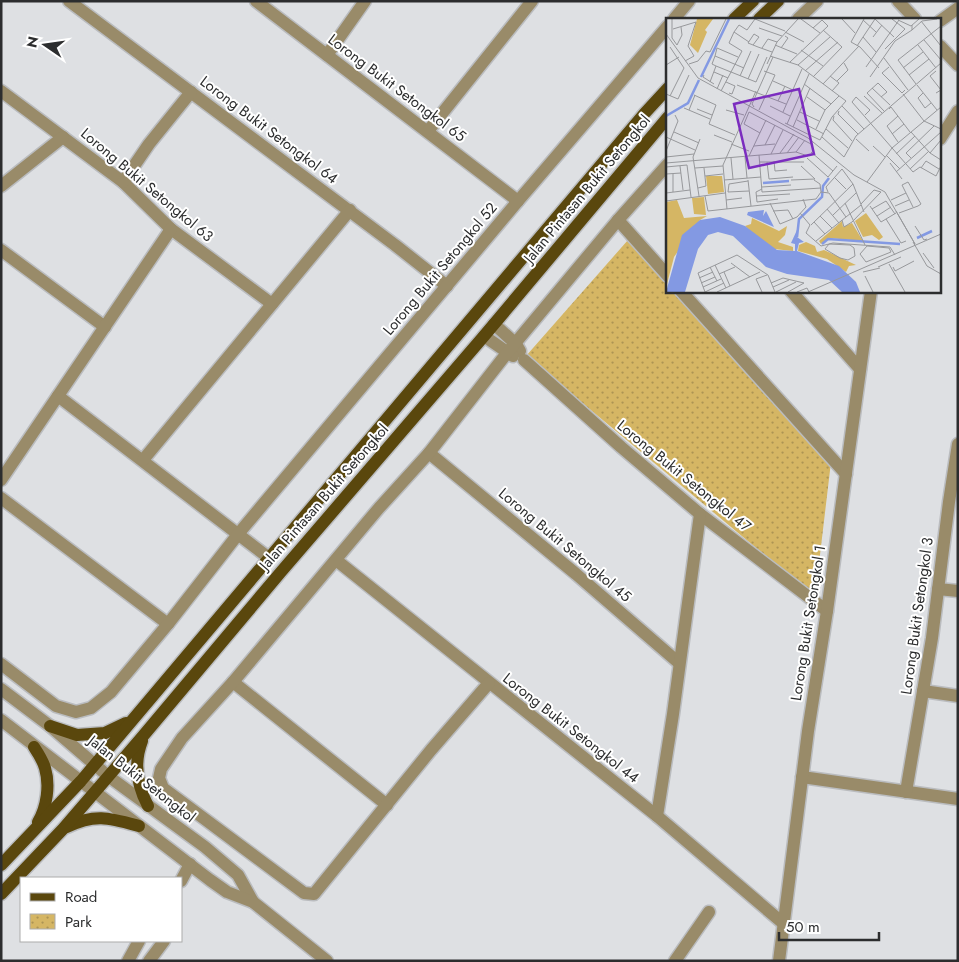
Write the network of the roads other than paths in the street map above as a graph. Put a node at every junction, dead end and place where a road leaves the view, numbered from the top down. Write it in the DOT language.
graph roads {
  1 [pos="69,1"];
  2 [pos="256,1"];
  3 [pos="365,1"];
  4 [pos="532,1"];
  5 [pos="689,1"];
  6 [pos="753,1"];
  7 [pos="778,1"];
  8 [pos="817,1"];
  9 [pos="898,1"];
  10 [pos="958,8"];
  11 [pos="675,18"];
  12 [pos="735,18"];
  13 [pos="760,18"];
  14 [pos="799,18"];
  15 [pos="914,18"];
  16 [pos="942,20"];
  17 [pos="666,28"];
  18 [pos="942,48"];
  19 [pos="327,55"];
  20 [pos="958,66"];
  21 [pos="666,90"];
  22 [pos="1,91"];
  23 [pos="191,92"];
  24 [pos="958,111"];
  25 [pos="666,119"];
  26 [pos="428,131"];
  27 [pos="942,136"];
  28 [pos="63,137"];
  29 [pos="666,166"];
  30 [pos="123,182"];
  31 [pos="1,186"];
  32 [pos="518,201"];
  33 [pos="350,210"];
  34 [pos="618,220"];
  35 [pos="171,229"];
  36 [pos="4,257"];
  37 [pos="666,274"];
  38 [pos="448,286"];
  39 [pos="682,292"];
  40 [pos="792,292"];
  41 [pos="871,292"];
  42 [pos="272,304"];
  43 [pos="494,324"];
  44 [pos="105,327"];
  45 [pos="484,336"];
  46 [pos="512,348"];
  47 [pos="860,369"];
  48 [pos="58,396"];
  49 [pos="958,444"];
  50 [pos="429,453"];
  51 [pos="142,460"];
  52 [pos="846,474"];
  53 [pos="1,480"];
  54 [pos="1,498"];
  55 [pos="700,514"];
  56 [pos="243,537"];
  57 [pos="265,555"];
  58 [pos="336,560"];
  59 [pos="938,589"];
  60 [pos="958,591"];
  61 [pos="827,611"];
  62 [pos="168,624"];
  63 [pos="679,663"];
  64 [pos="1,664"];
  65 [pos="232,682"];
  66 [pos="489,683"];
  67 [pos="1,689"];
  68 [pos="923,691"];
  69 [pos="958,696"];
  70 [pos="1,720"];
  71 [pos="130,721"];
  72 [pos="50,726"];
  73 [pos="143,736"];
  74 [pos="34,747"];
  75 [pos="95,764"];
  76 [pos="108,776"];
  77 [pos="802,777"];
  78 [pos="81,780"];
  79 [pos="94,792"];
  80 [pos="906,792"];
  81 [pos="958,799"];
  82 [pos="387,805"];
  83 [pos="148,806"];
  84 [pos="657,816"];
  85 [pos="139,826"];
  86 [pos="63,829"];
  87 [pos="28,836"];
  88 [pos="190,864"];
  89 [pos="1,865"];
  90 [pos="182,879"];
  91 [pos="1,894"];
  92 [pos="253,902"];
  93 [pos="709,912"];
  94 [pos="784,924"];
  95 [pos="139,942"];
  96 [pos="163,942"];
  97 [pos="128,961"];
  98 [pos="149,961"];
  99 [pos="327,961"];
  100 [pos="675,961"];
  101 [pos="779,961"];
  1 -- 23 [label="street, Lorong Bukit Setongkol 64"];
  2 -- 19 [label="street, Lorong Bukit Setongkol 65"];
  3 -- 19 [label="street"];
  4 -- 26 [label="street"];
  5 -- 11 [label="street"];
  6 -- 12 [label="main road"];
  7 -- 13 [label="main road"];
  8 -- 14 [label="street"];
  9 -- 15 [label="street"];
  10 -- 16 [label="street"];
  17 -- 32 [label="street, Lorong Bukit Setongkol 52"];
  18 -- 20 [label="street"];
  19 -- 26 [label="street, Lorong Bukit Setongkol 65"];
  21 -- 57 [label="main road, Jalan Pintasan Bukit Setongkol"];
  22 -- 28 [label="street, Lorong Bukit Setongkol 63"];
  23 -- 30 [label="street"];
  23 -- 33 [label="street, Lorong Bukit Setongkol 64"];
  24 -- 27 [label="street"];
  25 -- 43 [label="main road, Jalan Pintasan Bukit Setongkol"];
  26 -- 32 [label="street, Lorong Bukit Setongkol 65"];
  28 -- 30 [label="street, Lorong Bukit Setongkol 63"];
  28 -- 31 [label="street"];
  29 -- 34 [label="street"];
  30 -- 35 [label="street, Lorong Bukit Setongkol 63"];
  32 -- 38 [label="street, Lorong Bukit Setongkol 52"];
  33 -- 38 [label="street, Lorong Bukit Setongkol 64"];
  33 -- 42 [label="street"];
  34 -- 37 [label="street"];
  34 -- 46 [label="street"];
  35 -- 42 [label="street, Lorong Bukit Setongkol 63"];
  35 -- 44 [label="street"];
  36 -- 44 [label="street"];
  38 -- 56 [label="street, Lorong Bukit Setongkol 52"];
  39 -- 52 [label="street"];
  40 -- 47 [label="street"];
  41 -- 47 [label="street, Lorong Bukit Setongkol 1"];
  42 -- 51 [label="street"];
  43 -- 45 [label="main road, Jalan Pintasan Bukit Setongkol"];
  43 -- 46 [label="street, Lorong Bukit Setongkol 47"];
  44 -- 48 [label="street"];
  45 -- 46 [label="street, Lorong Bukit Setongkol 47"];
  45 -- 73 [label="main road, Jalan Pintasan Bukit Setongkol"];
  46 -- 50 [label="street"];
  46 -- 55 [label="street, Lorong Bukit Setongkol 47"];
  47 -- 52 [label="street, Lorong Bukit Setongkol 1"];
  48 -- 51 [label="street"];
  48 -- 53 [label="street"];
  49 -- 59 [label="street, Lorong Bukit Setongkol 3"];
  50 -- 58 [label="street"];
  50 -- 63 [label="street, Lorong Bukit Setongkol 45"];
  51 -- 56 [label="street"];
  52 -- 61 [label="street, Lorong Bukit Setongkol 1"];
  54 -- 62 [label="street"];
  55 -- 61 [label="street, Lorong Bukit Setongkol 47"];
  55 -- 63 [label="street"];
  56 -- 57 [label="street"];
  56 -- 62 [label="street, Lorong Bukit Setongkol 52"];
  57 -- 71 [label="main road, Jalan Pintasan Bukit Setongkol"];
  58 -- 65 [label="street"];
  58 -- 66 [label="street, Lorong Bukit Setongkol 44"];
  59 -- 60 [label="street"];
  59 -- 68 [label="street, Lorong Bukit Setongkol 3"];
  61 -- 77 [label="street, Lorong Bukit Setongkol 1"];
  62 -- 64 [label="street, Lorong Bukit Setongkol 52"];
  63 -- 84 [label="street"];
  65 -- 82 [label="street"];
  65 -- 82 [label="street"];
  66 -- 82 [label="street"];
  66 -- 84 [label="street, Lorong Bukit Setongkol 44"];
  67 -- 72 [label="street, Jalan Bukit Setongkol"];
  68 -- 69 [label="street"];
  68 -- 80 [label="street, Lorong Bukit Setongkol 3"];
  70 -- 74 [label="street, Jalan Bukit Setongkol"];
  71 -- 72 [label="main road"];
  71 -- 75 [label="main road, Jalan Pintasan Bukit Setongkol"];
  72 -- 75 [label="street, Jalan Bukit Setongkol"];
  73 -- 76 [label="main road, Jalan Pintasan Bukit Setongkol"];
  73 -- 83 [label="main road"];
  74 -- 78 [label="street, Jalan Bukit Setongkol"];
  74 -- 87 [label="main road"];
  75 -- 76 [label="street, Jalan Bukit Setongkol"];
  75 -- 78 [label="main road, Jalan Pintasan Bukit Setongkol"];
  76 -- 79 [label="main road, Jalan Pintasan Bukit Setongkol"];
  76 -- 83 [label="street, Jalan Bukit Setongkol"];
  77 -- 80 [label="street"];
  77 -- 94 [label="street, Lorong Bukit Setongkol 1"];
  78 -- 79 [label="street, Jalan Bukit Setongkol"];
  78 -- 87 [label="main road, Jalan Pintasan Bukit Setongkol"];
  79 -- 85 [label="street, Jalan Bukit Setongkol"];
  79 -- 86 [label="main road, Jalan Pintasan Bukit Setongkol"];
  80 -- 81 [label="street"];
  83 -- 92 [label="street, Jalan Bukit Setongkol"];
  84 -- 94 [label="street, Lorong Bukit Setongkol 44"];
  85 -- 86 [label="main road"];
  85 -- 88 [label="street, Jalan Bukit Setongkol"];
  86 -- 91 [label="main road, Jalan Pintasan Bukit Setongkol"];
  87 -- 89 [label="main road, Jalan Pintasan Bukit Setongkol"];
  88 -- 90 [label="street"];
  88 -- 92 [label="street, Jalan Bukit Setongkol"];
  92 -- 99 [label="street, Jalan Bukit Setongkol"];
  93 -- 100 [label="street"];
  94 -- 101 [label="street, Lorong Bukit Setongkol 1"];
  95 -- 97 [label="street"];
  96 -- 98 [label="street"];
}
